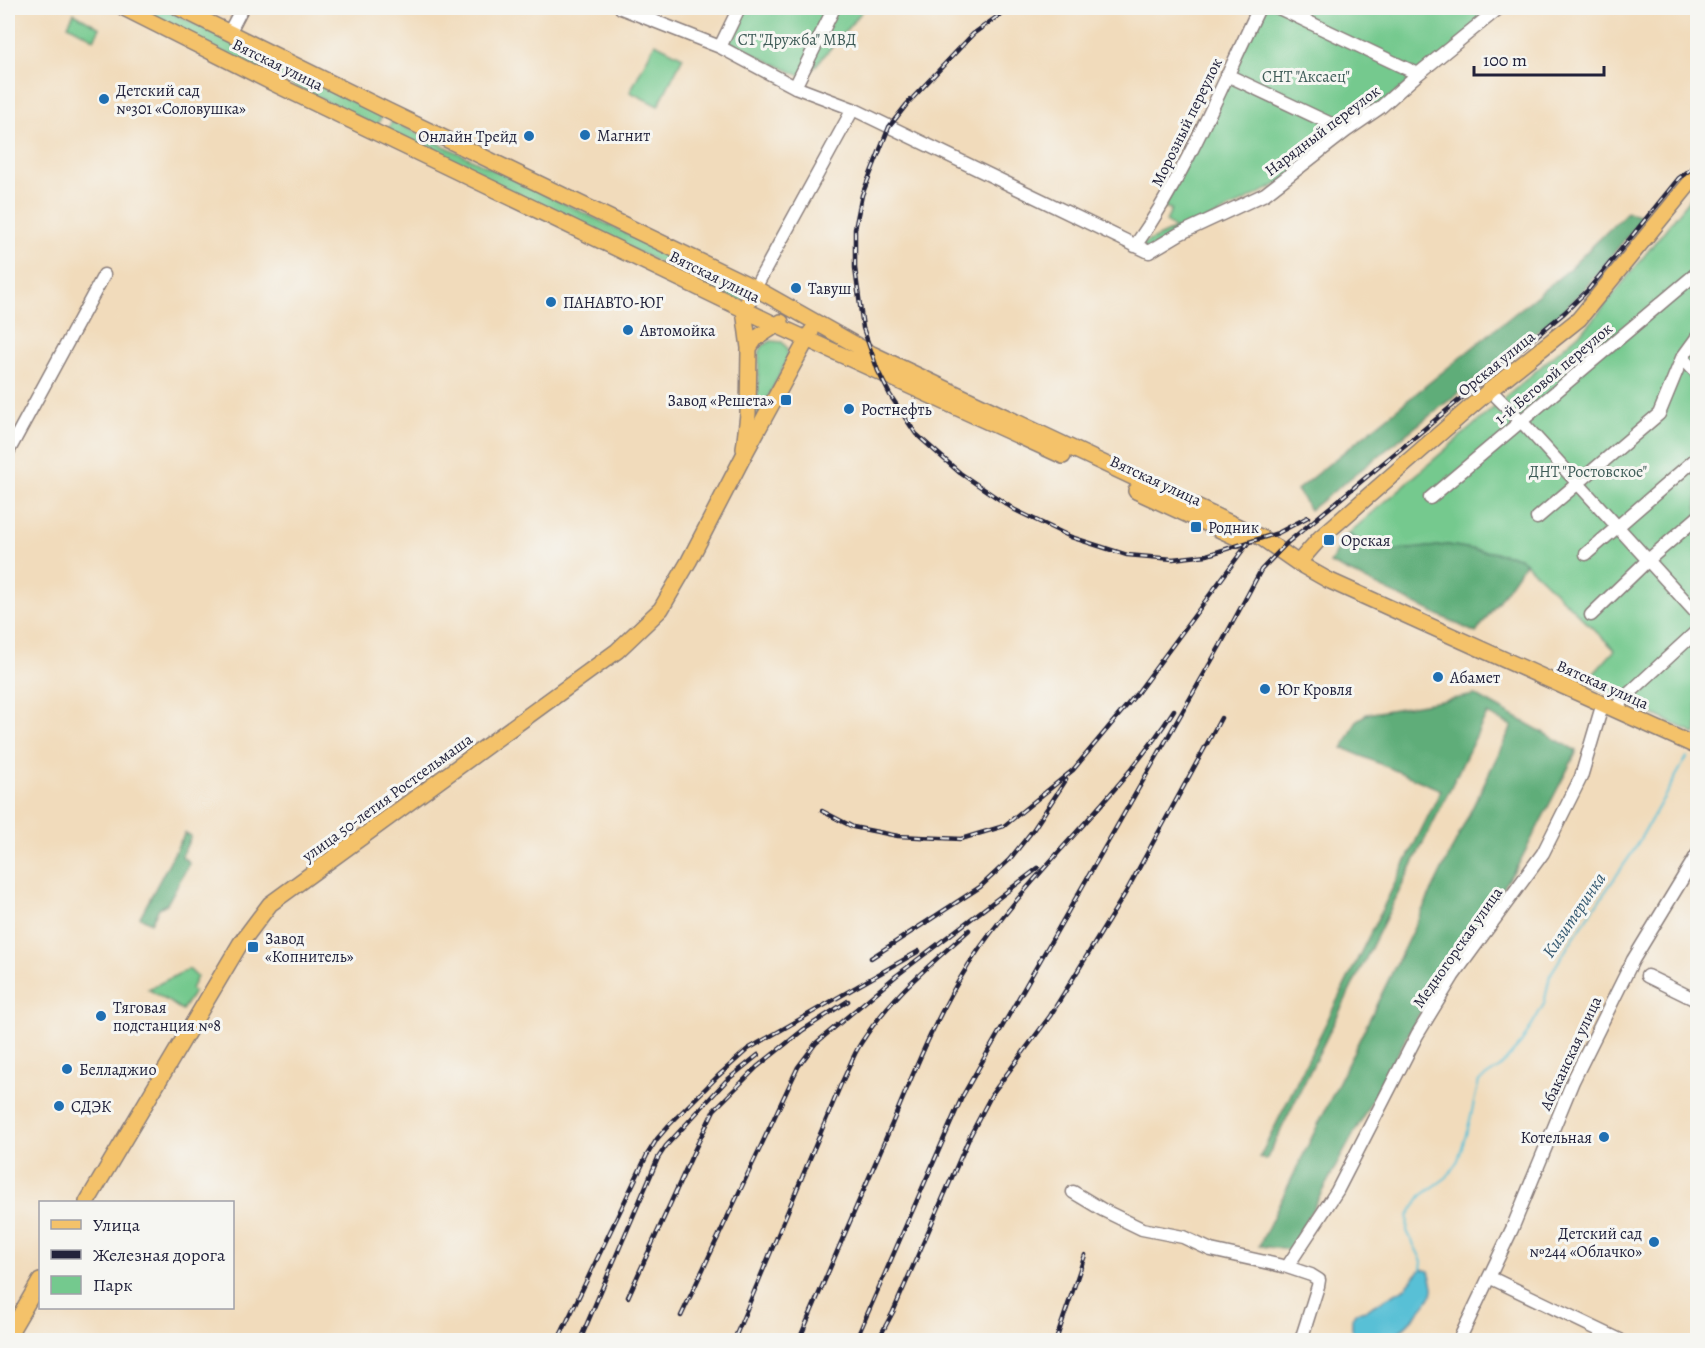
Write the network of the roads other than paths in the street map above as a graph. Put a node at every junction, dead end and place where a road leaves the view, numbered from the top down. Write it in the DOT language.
graph roads {
  1 [pos="124,8"];
  2 [pos="179,8"];
  3 [pos="242,8"];
  4 [pos="621,8"];
  5 [pos="739,8"];
  6 [pos="834,8"];
  7 [pos="1259,8"];
  8 [pos="1279,8"];
  9 [pos="1491,9"];
  10 [pos="229,33"];
  11 [pos="720,47"];
  12 [pos="1418,74"];
  13 [pos="1227,75"];
  14 [pos="795,87"];
  15 [pos="853,109"];
  16 [pos="388,111"];
  17 [pos="1346,131"];
  18 [pos="378,133"];
  19 [pos="1698,173"];
  20 [pos="1136,246"];
  21 [pos="1698,272"];
  22 [pos="104,274"];
  23 [pos="755,288"];
  24 [pos="744,310"];
  25 [pos="799,312"];
  26 [pos="817,322"];
  27 [pos="776,325"];
  28 [pos="1698,336"];
  29 [pos="807,339"];
  30 [pos="749,348"];
  31 [pos="1682,358"];
  32 [pos="1698,374"];
  33 [pos="1490,390"];
  34 [pos="1521,421"];
  35 [pos="8,452"];
  36 [pos="744,455"];
  37 [pos="1698,457"];
  38 [pos="1577,484"];
  39 [pos="1430,498"];
  40 [pos="1698,517"];
  41 [pos="1537,518"];
  42 [pos="1617,526"];
  43 [pos="1586,554"];
  44 [pos="1647,561"];
  45 [pos="1298,563"];
  46 [pos="1591,615"];
  47 [pos="1698,615"];
  48 [pos="1698,630"];
  49 [pos="1610,706"];
  50 [pos="1698,747"];
  51 [pos="1698,853"];
  52 [pos="1647,976"];
  53 [pos="1698,1001"];
  54 [pos="1073,1192"];
  55 [pos="88,1201"];
  56 [pos="1287,1267"];
  57 [pos="1489,1277"];
  58 [pos="39,1283"];
  59 [pos="8,1336"];
  60 [pos="1301,1341"];
  61 [pos="1459,1341"];
  62 [pos="1620,1341"];
  1 -- 18 [label="main road, Вятская улица"];
  2 -- 10 [label="main road, Вятская улица"];
  3 -- 10 [label="street"];
  4 -- 11 [label="street"];
  5 -- 11 [label="street"];
  6 -- 14 [label="street"];
  7 -- 13 [label="street, Морозный переулок"];
  8 -- 12 [label="street"];
  9 -- 12 [label="street, Нарядный переулок"];
  10 -- 16 [label="main road, Вятская улица"];
  11 -- 14 [label="street"];
  12 -- 17 [label="street, Нарядный переулок"];
  13 -- 17 [label="street"];
  13 -- 20 [label="street, Морозный переулок"];
  14 -- 15 [label="street"];
  15 -- 20 [label="street"];
  15 -- 23 [label="street"];
  16 -- 18 [label="main road"];
  16 -- 23 [label="main road, Вятская улица"];
  17 -- 20 [label="street, Нарядный переулок"];
  18 -- 24 [label="main road, Вятская улица"];
  19 -- 33 [label="main road, Орская улица"];
  21 -- 34 [label="street, 1-й Беговой переулок"];
  22 -- 35 [label="street"];
  23 -- 24 [label="main road"];
  23 -- 25 [label="main road, Вятская улица"];
  24 -- 27 [label="main road, Вятская улица"];
  24 -- 30 [label="main road"];
  25 -- 26 [label="main road, Вятская улица"];
  25 -- 27 [label="main road"];
  26 -- 29 [label="main road, улица 50-летия Ростсельмаша"];
  26 -- 45 [label="main road, Вятская улица"];
  27 -- 29 [label="main road, Вятская улица"];
  27 -- 30 [label="main road"];
  28 -- 31 [label="street"];
  29 -- 36 [label="main road, улица 50-летия Ростсельмаша"];
  29 -- 45 [label="main road, Вятская улица"];
  30 -- 36 [label="main road"];
  31 -- 32 [label="street"];
  31 -- 38 [label="street"];
  33 -- 34 [label="street"];
  33 -- 45 [label="main road, Орская улица"];
  34 -- 38 [label="street"];
  34 -- 39 [label="street, 1-й Беговой переулок"];
  36 -- 55 [label="main road, улица 50-летия Ростсельмаша"];
  37 -- 42 [label="street"];
  38 -- 41 [label="street"];
  38 -- 42 [label="street"];
  40 -- 44 [label="street"];
  42 -- 43 [label="street"];
  42 -- 44 [label="street"];
  44 -- 46 [label="street"];
  44 -- 47 [label="street"];
  45 -- 49 [label="main road, Вятская улица"];
  48 -- 49 [label="street"];
  49 -- 50 [label="main road, Вятская улица"];
  49 -- 56 [label="street, Медногорская улица"];
  51 -- 57 [label="street, Абаканская улица"];
  52 -- 53 [label="street"];
  54 -- 56 [label="street"];
  56 -- 60 [label="street"];
  57 -- 61 [label="street, Абаканская улица"];
  57 -- 62 [label="street"];
  58 -- 59 [label="main road"];
}
